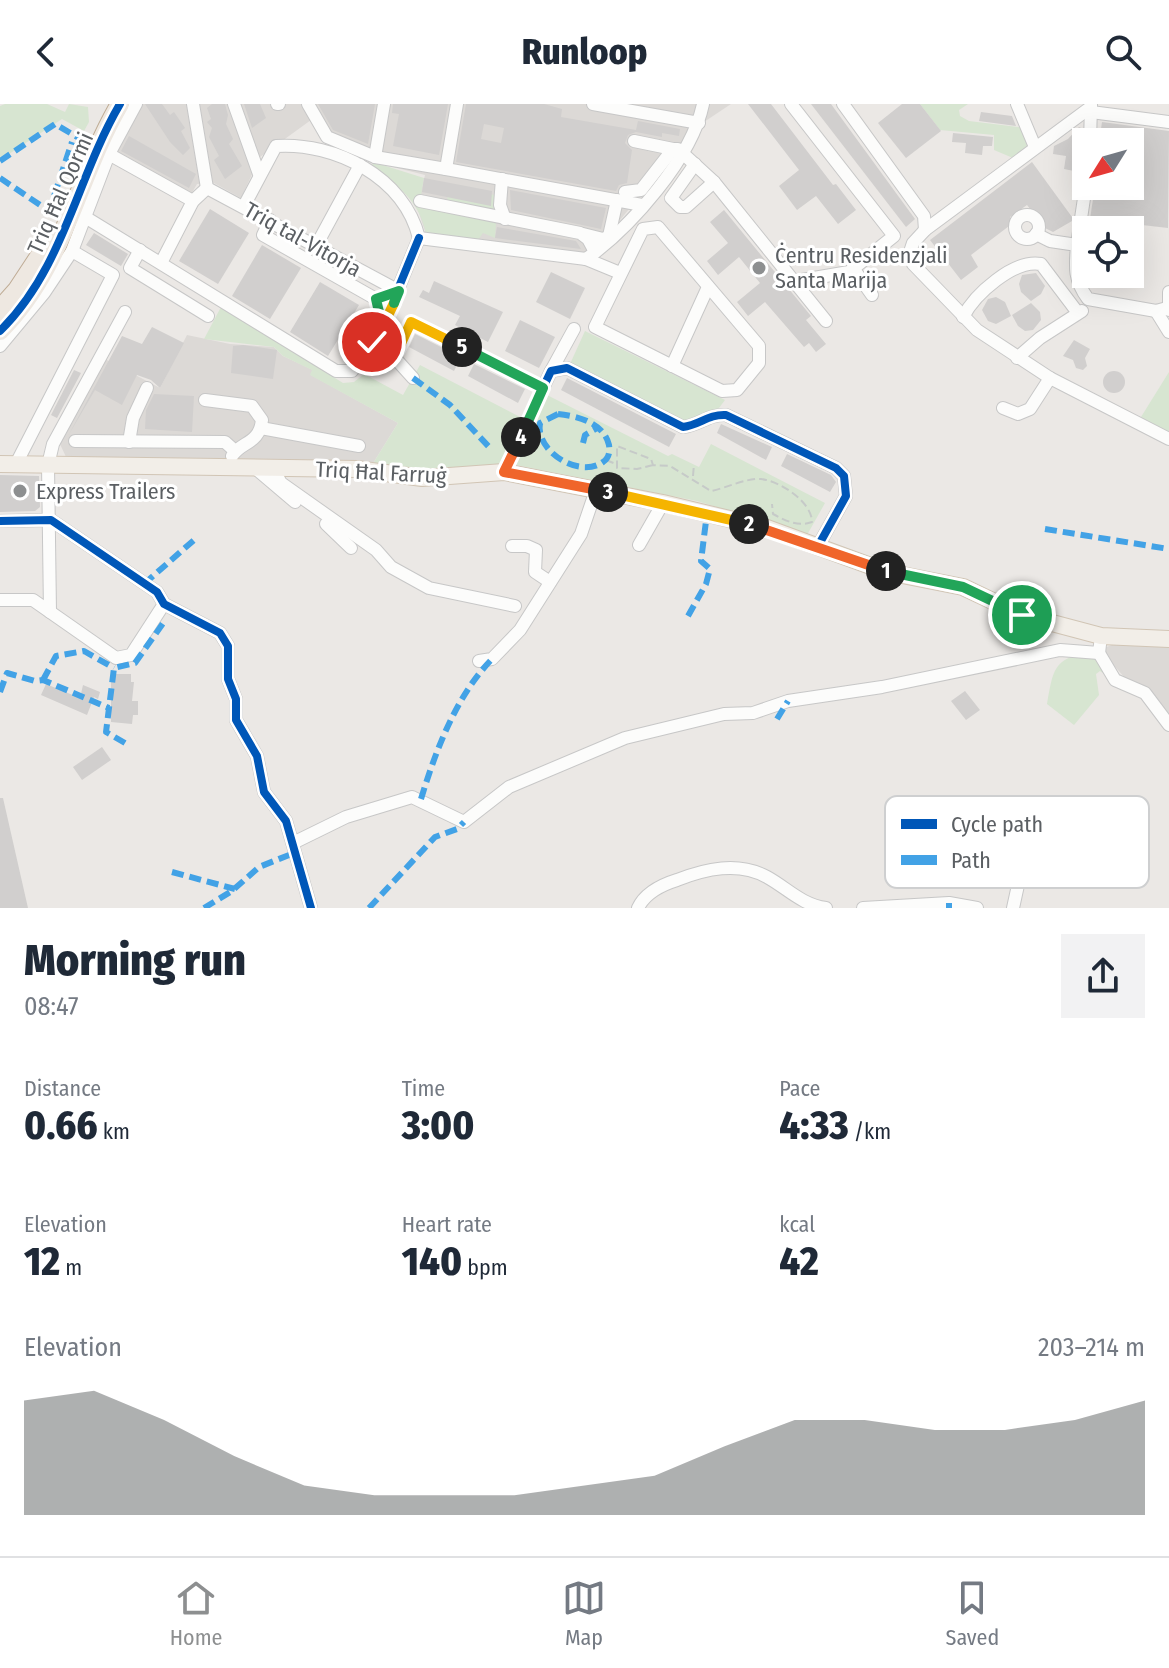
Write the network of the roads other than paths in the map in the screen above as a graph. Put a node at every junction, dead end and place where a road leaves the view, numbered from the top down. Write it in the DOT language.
graph roads {
  1 [pos="109,104"];
  2 [pos="120,104"];
  3 [pos="136,104"];
  4 [pos="193,104"];
  5 [pos="234,104"];
  6 [pos="308,104"];
  7 [pos="384,104"];
  8 [pos="457,104"];
  9 [pos="703,104"];
  10 [pos="791,104"];
  11 [pos="843,104"];
  12 [pos="1017,104"];
  13 [pos="599,108"];
  14 [pos="1091,108"];
  15 [pos="1169,122"];
  16 [pos="699,123"];
  17 [pos="1090,128"];
  18 [pos="633,143"];
  19 [pos="1035,147"];
  20 [pos="104,151"];
  21 [pos="678,151"];
  22 [pos="375,157"];
  23 [pos="695,164"];
  24 [pos="360,165"];
  25 [pos="446,169"];
  26 [pos="259,174"];
  27 [pos="502,179"];
  28 [pos="714,182"];
  29 [pos="207,188"];
  30 [pos="621,196"];
  31 [pos="193,201"];
  32 [pos="420,201"];
  33 [pos="642,205"];
  34 [pos="244,206"];
  35 [pos="85,217"];
  36 [pos="505,219"];
  37 [pos="270,220"];
  38 [pos="925,230"];
  39 [pos="580,233"];
  40 [pos="1036,234"];
  41 [pos="419,238"];
  42 [pos="1072,244"];
  43 [pos="316,246"];
  44 [pos="140,250"];
  45 [pos="72,251"];
  46 [pos="590,256"];
  47 [pos="161,263"];
  48 [pos="853,268"];
  49 [pos="620,273"];
  50 [pos="796,281"];
  51 [pos="708,287"];
  52 [pos="1079,288"];
  53 [pos="399,291"];
  54 [pos="1169,292"];
  55 [pos="872,295"];
  56 [pos="376,299"];
  57 [pos="1100,303"];
  58 [pos="0,309"];
  59 [pos="1164,310"];
  60 [pos="125,312"];
  61 [pos="1078,313"];
  62 [pos="208,316"];
  63 [pos="963,317"];
  64 [pos="826,321"];
  65 [pos="574,329"];
  66 [pos="0,331"];
  67 [pos="1169,332"];
  68 [pos="0,346"];
  69 [pos="398,350"];
  70 [pos="1017,358"];
  71 [pos="672,366"];
  72 [pos="551,371"];
  73 [pos="413,378"];
  74 [pos="1050,378"];
  75 [pos="147,388"];
  76 [pos="543,388"];
  77 [pos="205,400"];
  78 [pos="1003,408"];
  79 [pos="261,428"];
  80 [pos="1169,439"];
  81 [pos="75,441"];
  82 [pos="129,442"];
  83 [pos="359,446"];
  84 [pos="233,459"];
  85 [pos="8,464"];
  86 [pos="48,465"];
  87 [pos="255,468"];
  88 [pos="273,468"];
  89 [pos="504,472"];
  90 [pos="596,490"];
  91 [pos="663,503"];
  92 [pos="51,520"];
  93 [pos="0,521"];
  94 [pos="639,545"];
  95 [pos="512,546"];
  96 [pos="351,548"];
  97 [pos="817,548"];
  98 [pos="550,582"];
  99 [pos="0,600"];
  100 [pos="164,604"];
  101 [pos="515,606"];
  102 [pos="50,612"];
  103 [pos="1169,639"];
  104 [pos="1100,645"];
  105 [pos="479,661"];
  106 [pos="1169,725"];
  107 [pos="293,843"];
  108 [pos="1017,888"];
  109 [pos="311,908"];
  110 [pos="638,908"];
  111 [pos="826,908"];
  112 [pos="863,908"];
  113 [pos="977,908"];
  114 [pos="1013,908"];
  1 -- 58 [label="highway, Triq Ħal Qormi"];
  2 -- 20 [label="highway, Triq Ħal Qormi"];
  3 -- 20 [label="street, Triq Ħal Qormi"];
  4 -- 29 [label="street"];
  5 -- 26 [label="street"];
  6 -- 22 [label="street"];
  7 -- 22 [label="street"];
  8 -- 25 [label="street"];
  9 -- 16 [label="street"];
  10 -- 48 [label="street"];
  11 -- 38 [label="street"];
  12 -- 19 [label="street"];
  13 -- 16 [label="street"];
  14 -- 15 [label="street"];
  14 -- 17 [label="street"];
  14 -- 19 [label="street"];
  16 -- 21 [label="street"];
  18 -- 21 [label="street"];
  19 -- 38 [label="street"];
  20 -- 31 [label="street"];
  20 -- 35 [label="street, Triq Ħal Qormi"];
  20 -- 66 [label="highway, Triq Ħal Qormi"];
  21 -- 23 [label="street"];
  21 -- 30 [label="street"];
  21 -- 33 [label="street"];
  22 -- 25 [label="street"];
  23 -- 28 [label="street"];
  23 -- 28 [label="street"];
  24 -- 26 [label="street"];
  24 -- 41 [label="street"];
  24 -- 43 [label="street"];
  25 -- 27 [label="street"];
  26 -- 34 [label="street"];
  27 -- 30 [label="street"];
  27 -- 36 [label="street"];
  28 -- 50 [label="street"];
  29 -- 31 [label="street"];
  29 -- 34 [label="street, Triq tal-Vitorja"];
  30 -- 33 [label="street"];
  30 -- 39 [label="street"];
  31 -- 47 [label="street"];
  32 -- 36 [label="street"];
  33 -- 46 [label="street"];
  34 -- 37 [label="street, Triq tal-Vitorja"];
  35 -- 44 [label="street"];
  35 -- 45 [label="street, Triq Ħal Qormi"];
  36 -- 39 [label="street"];
  37 -- 43 [label="street, Triq tal-Vitorja"];
  37 -- 56 [label="street"];
  38 -- 63 [label="street"];
  39 -- 46 [label="street"];
  40 -- 42 [label="street"];
  41 -- 46 [label="street"];
  41 -- 53 [label="street"];
  43 -- 53 [label="street, Triq tal-Vitorja"];
  44 -- 47 [label="street"];
  44 -- 62 [label="street"];
  45 -- 68 [label="street, Triq Ħal Qormi"];
  45 -- 85 [label="street"];
  46 -- 49 [label="street"];
  47 -- 56 [label="street"];
  48 -- 50 [label="street"];
  48 -- 55 [label="street"];
  49 -- 51 [label="street"];
  49 -- 71 [label="street"];
  50 -- 64 [label="street"];
  51 -- 71 [label="street"];
  51 -- 71 [label="street"];
  52 -- 57 [label="street"];
  53 -- 56 [label="street"];
  53 -- 69 [label="street"];
  54 -- 59 [label="street"];
  57 -- 59 [label="street"];
  57 -- 61 [label="street"];
  59 -- 67 [label="street"];
  60 -- 86 [label="street"];
  61 -- 63 [label="street"];
  61 -- 70 [label="street"];
  63 -- 70 [label="street"];
  65 -- 72 [label="street"];
  69 -- 73 [label="street"];
  69 -- 76 [label="street"];
  70 -- 74 [label="street"];
  72 -- 76 [label="street"];
  72 -- 97 [label="street"];
  74 -- 78 [label="street"];
  74 -- 80 [label="street"];
  75 -- 82 [label="street"];
  76 -- 89 [label="street"];
  77 -- 79 [label="street"];
  79 -- 83 [label="street"];
  79 -- 84 [label="street"];
  81 -- 82 [label="street"];
  82 -- 84 [label="street"];
  84 -- 86 [label="main road, Triq Ħal Farruġ"];
  84 -- 87 [label="main road, Triq Ħal Farruġ"];
  85 -- 86 [label="main road, Triq Ħal Farruġ"];
  86 -- 92 [label="street"];
  87 -- 88 [label="main road, Triq Ħal Farruġ"];
  87 -- 96 [label="street"];
  88 -- 89 [label="main road, Triq Ħal Farruġ"];
  88 -- 101 [label="street"];
  89 -- 90 [label="main road, Triq Ħal Farruġ"];
  90 -- 91 [label="main road, Triq Ħal Farruġ"];
  90 -- 98 [label="street"];
  91 -- 94 [label="street"];
  91 -- 97 [label="main road, Triq Ħal Farruġ"];
  92 -- 93 [label="street"];
  92 -- 100 [label="street"];
  92 -- 102 [label="street"];
  95 -- 98 [label="street"];
  97 -- 104 [label="main road, Triq Ħal Farruġ"];
  98 -- 105 [label="street"];
  99 -- 102 [label="street"];
  100 -- 102 [label="street"];
  100 -- 107 [label="street"];
  103 -- 104 [label="main road, Triq Ħal Farruġ"];
  104 -- 106 [label="street"];
  104 -- 107 [label="street"];
  107 -- 109 [label="street"];
  108 -- 114 [label="street"];
  110 -- 111 [label="street"];
  112 -- 113 [label="street"];
}
